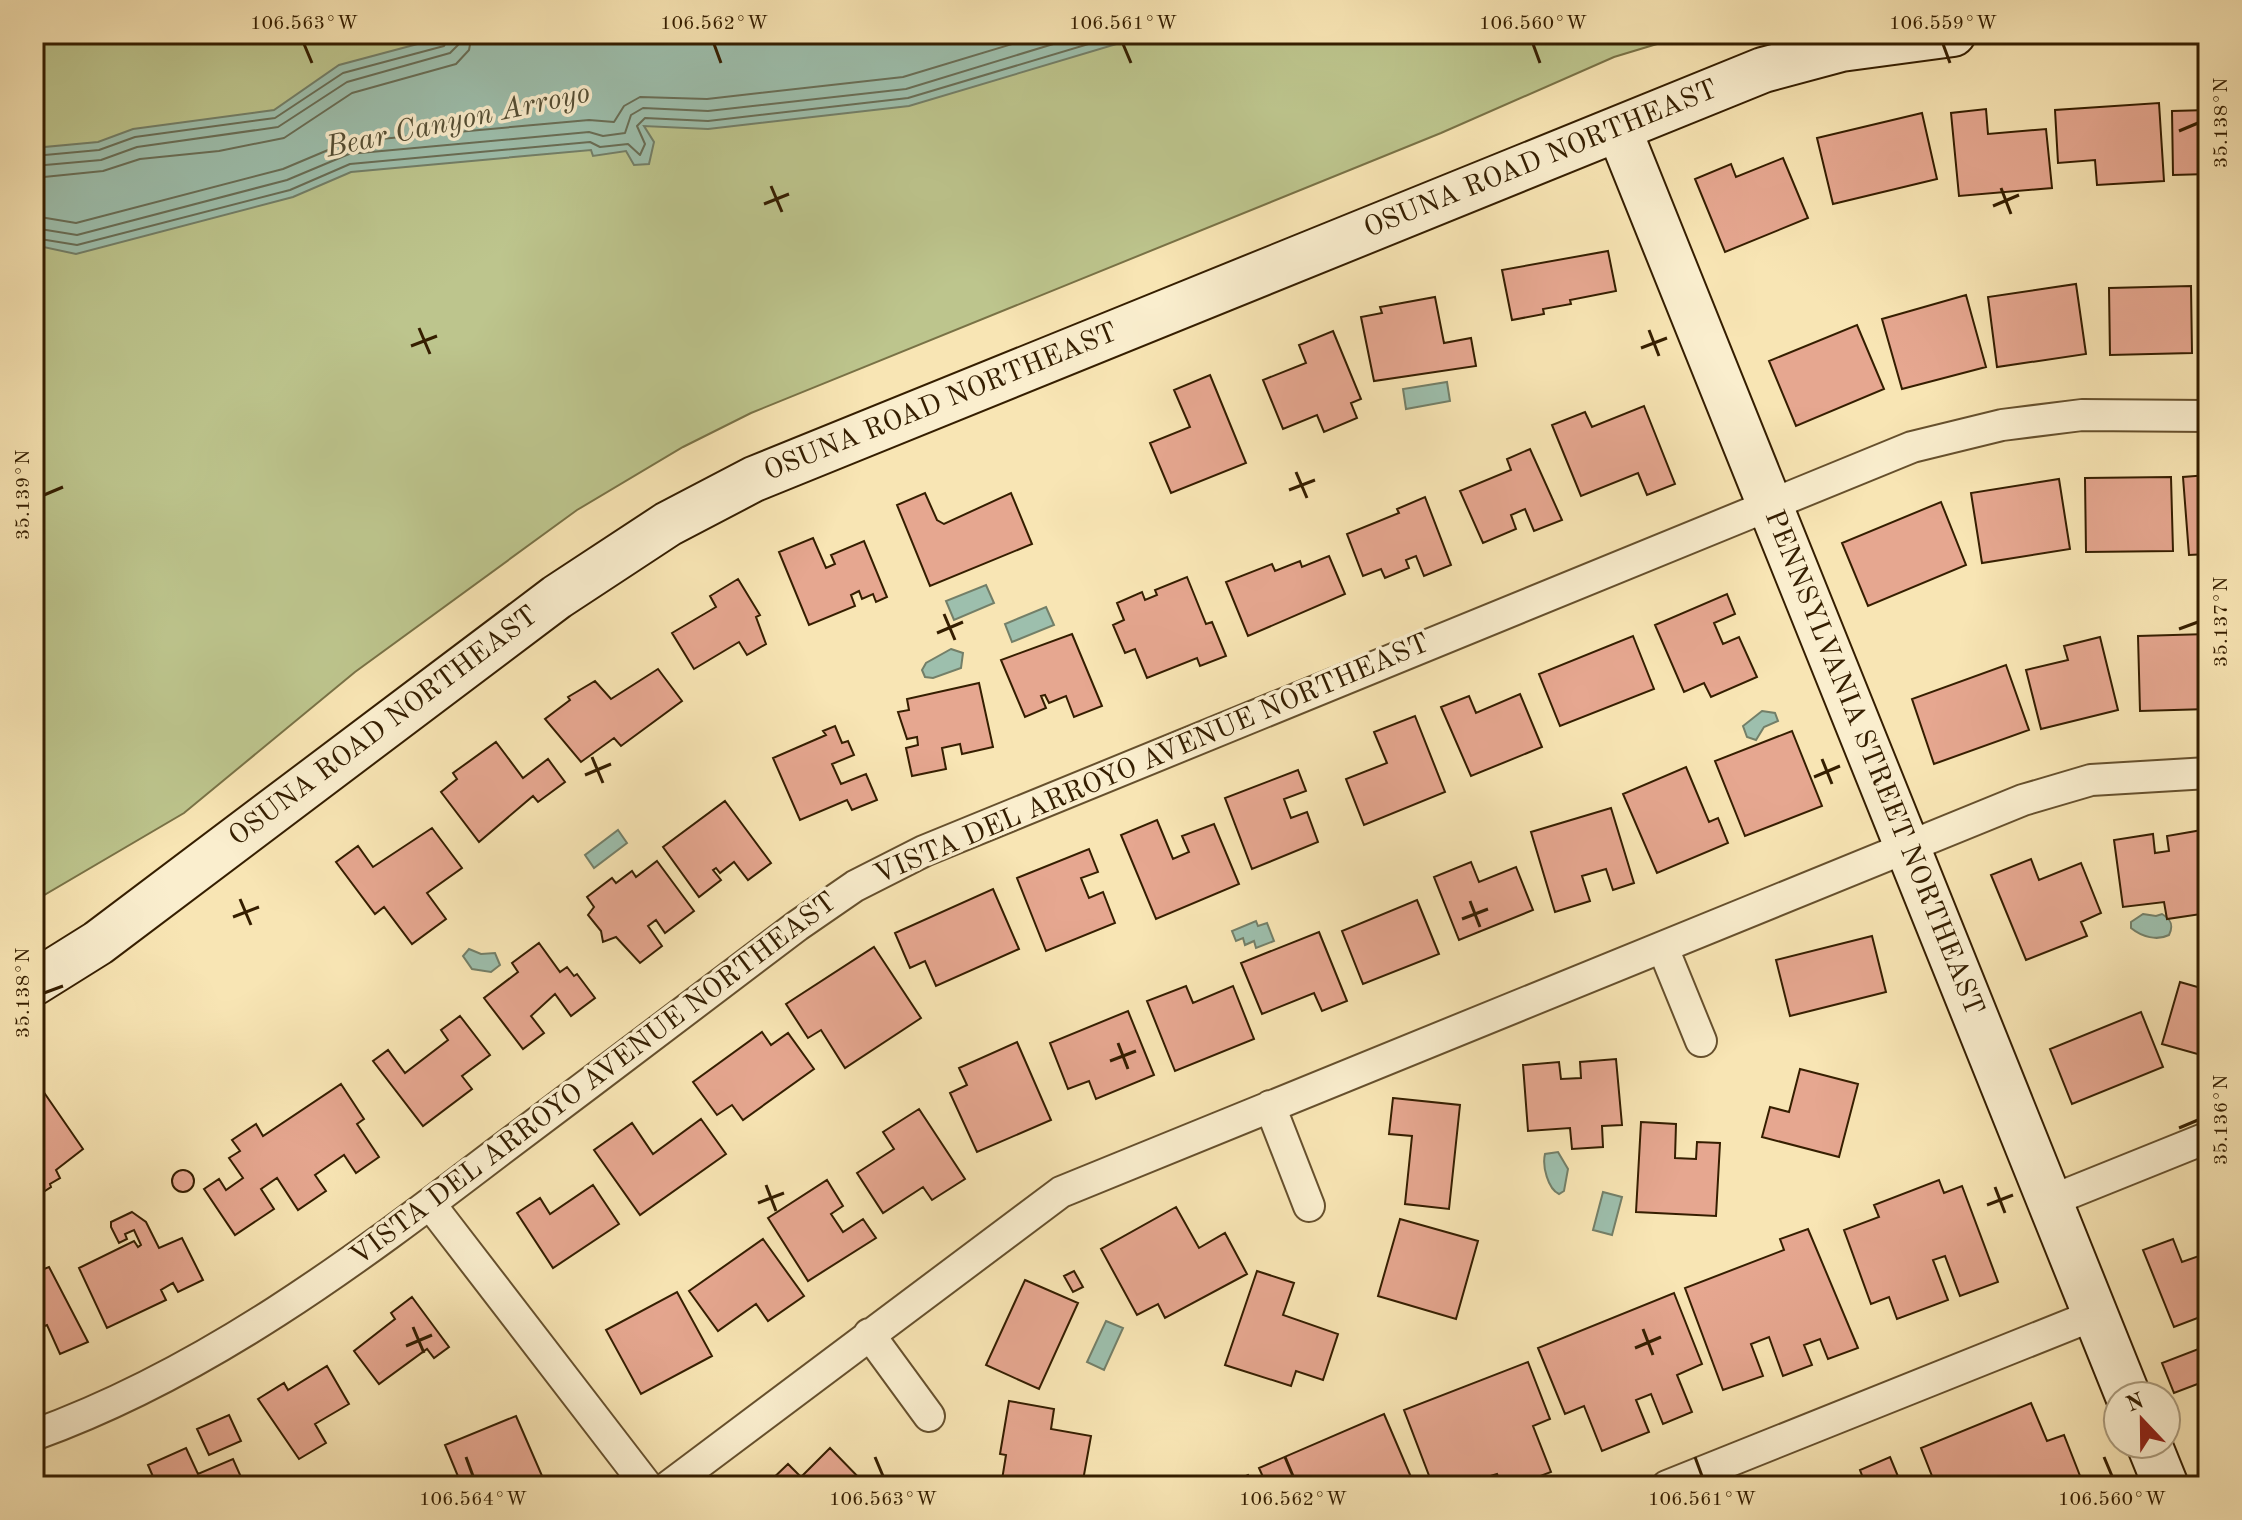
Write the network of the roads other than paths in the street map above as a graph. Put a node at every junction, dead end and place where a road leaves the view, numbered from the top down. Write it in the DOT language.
graph roads {
  1 [pos="1953,34"];
  2 [pos="1619,130"];
  3 [pos="2208,416"];
  4 [pos="1769,503"];
  5 [pos="2208,773"];
  6 [pos="1908,846"];
  7 [pos="1663,948"];
  8 [pos="34,983"];
  9 [pos="1701,1041"];
  10 [pos="1270,1106"];
  11 [pos="2204,1139"];
  12 [pos="2050,1201"];
  13 [pos="430,1204"];
  14 [pos="1309,1206"];
  15 [pos="2094,1315"];
  16 [pos="869,1334"];
  17 [pos="2121,1380"];
  18 [pos="929,1416"];
  19 [pos="34,1435"];
  20 [pos="2155,1460"];
  21 [pos="647,1486"];
  22 [pos="669,1486"];
  23 [pos="1667,1486"];
  24 [pos="2166,1486"];
  1 -- 2 [label="street, OSUNA ROAD NORTHEAST"];
  2 -- 4 [label="street, PENNSYLVANIA STREET NORTHEAST"];
  2 -- 8 [label="street, OSUNA ROAD NORTHEAST"];
  3 -- 4 [label="street, VISTA DEL ARROYO AVENUE NORTHEAST"];
  4 -- 6 [label="street, PENNSYLVANIA STREET NORTHEAST"];
  4 -- 13 [label="street, VISTA DEL ARROYO AVENUE NORTHEAST"];
  5 -- 6 [label="street"];
  6 -- 7 [label="street"];
  6 -- 12 [label="street, PENNSYLVANIA STREET NORTHEAST"];
  7 -- 9 [label="street"];
  7 -- 10 [label="street"];
  10 -- 14 [label="street"];
  10 -- 16 [label="street"];
  11 -- 12 [label="street"];
  12 -- 15 [label="street, PENNSYLVANIA STREET NORTHEAST"];
  13 -- 19 [label="street, VISTA DEL ARROYO AVENUE NORTHEAST"];
  13 -- 21 [label="street"];
  15 -- 17 [label="street, PENNSYLVANIA STREET NORTHEAST"];
  15 -- 23 [label="street"];
  16 -- 18 [label="street"];
  16 -- 22 [label="street"];
  20 -- 24 [label="street"];
}
